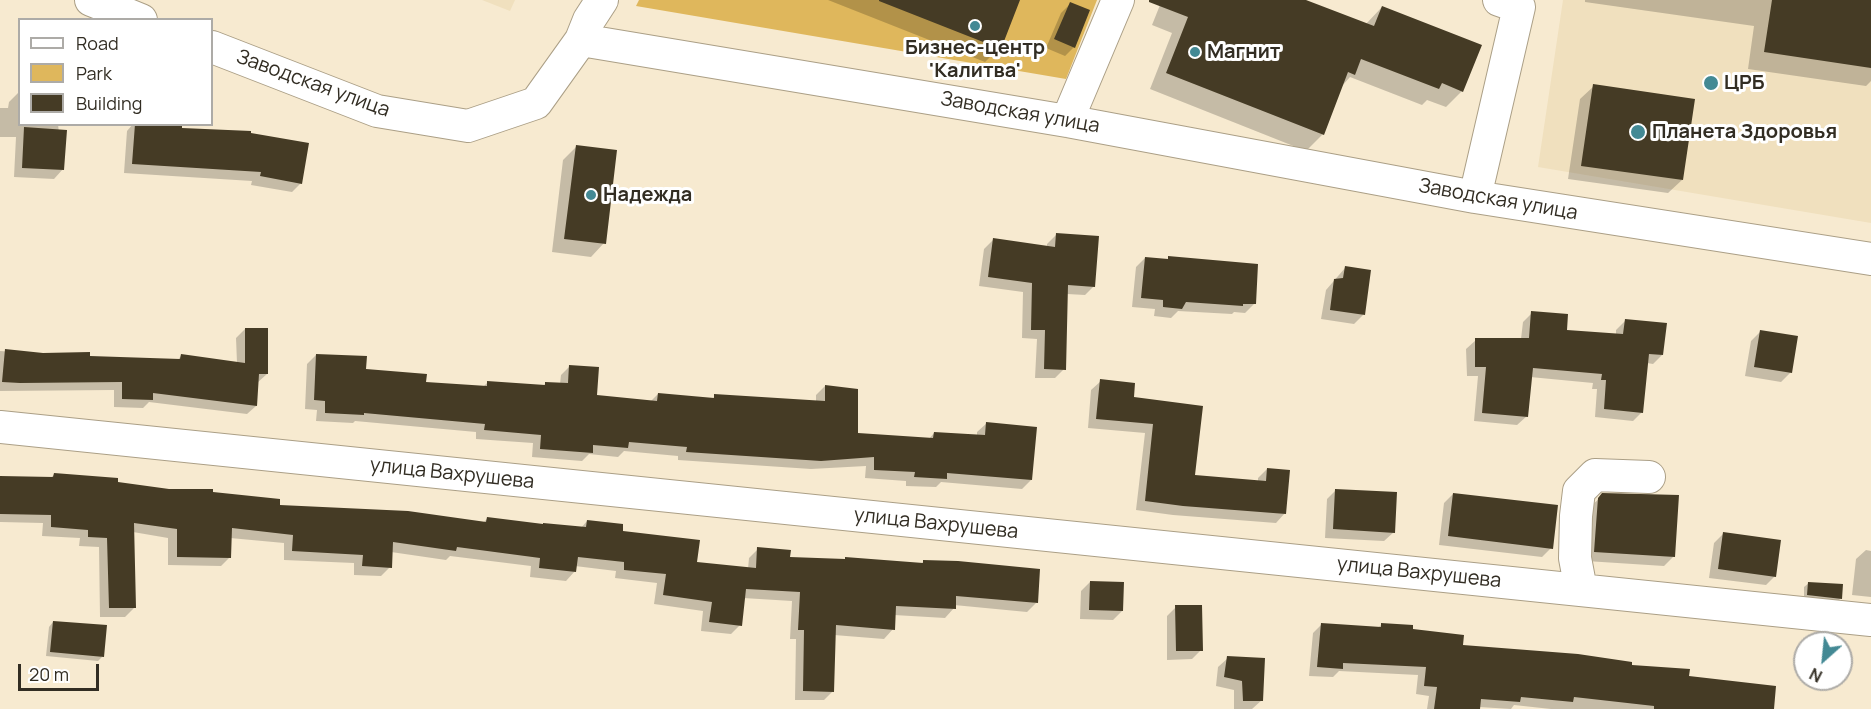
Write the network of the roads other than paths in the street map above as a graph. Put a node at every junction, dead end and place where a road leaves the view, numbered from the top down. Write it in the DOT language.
graph roads {
  1 [pos="91,0"];
  2 [pos="602,0"];
  3 [pos="1118,0"];
  4 [pos="1499,0"];
  5 [pos="136,18"];
  6 [pos="581,40"];
  7 [pos="213,47"];
  8 [pos="1067,121"];
  9 [pos="1475,197"];
  10 [pos="1871,259"];
  11 [pos="0,428"];
  12 [pos="1649,477"];
  13 [pos="1581,590"];
  14 [pos="1871,620"];
  1 -- 5 [label="street"];
  2 -- 6 [label="street"];
  3 -- 8 [label="street"];
  4 -- 9 [label="street"];
  6 -- 7 [label="street, Заводская улица"];
  6 -- 8 [label="street, Заводская улица"];
  8 -- 9 [label="street, Заводская улица"];
  9 -- 10 [label="street, Заводская улица"];
  11 -- 13 [label="street, улица Вахрушева"];
  12 -- 13 [label="street"];
  13 -- 14 [label="street, улица Вахрушева"];
}
